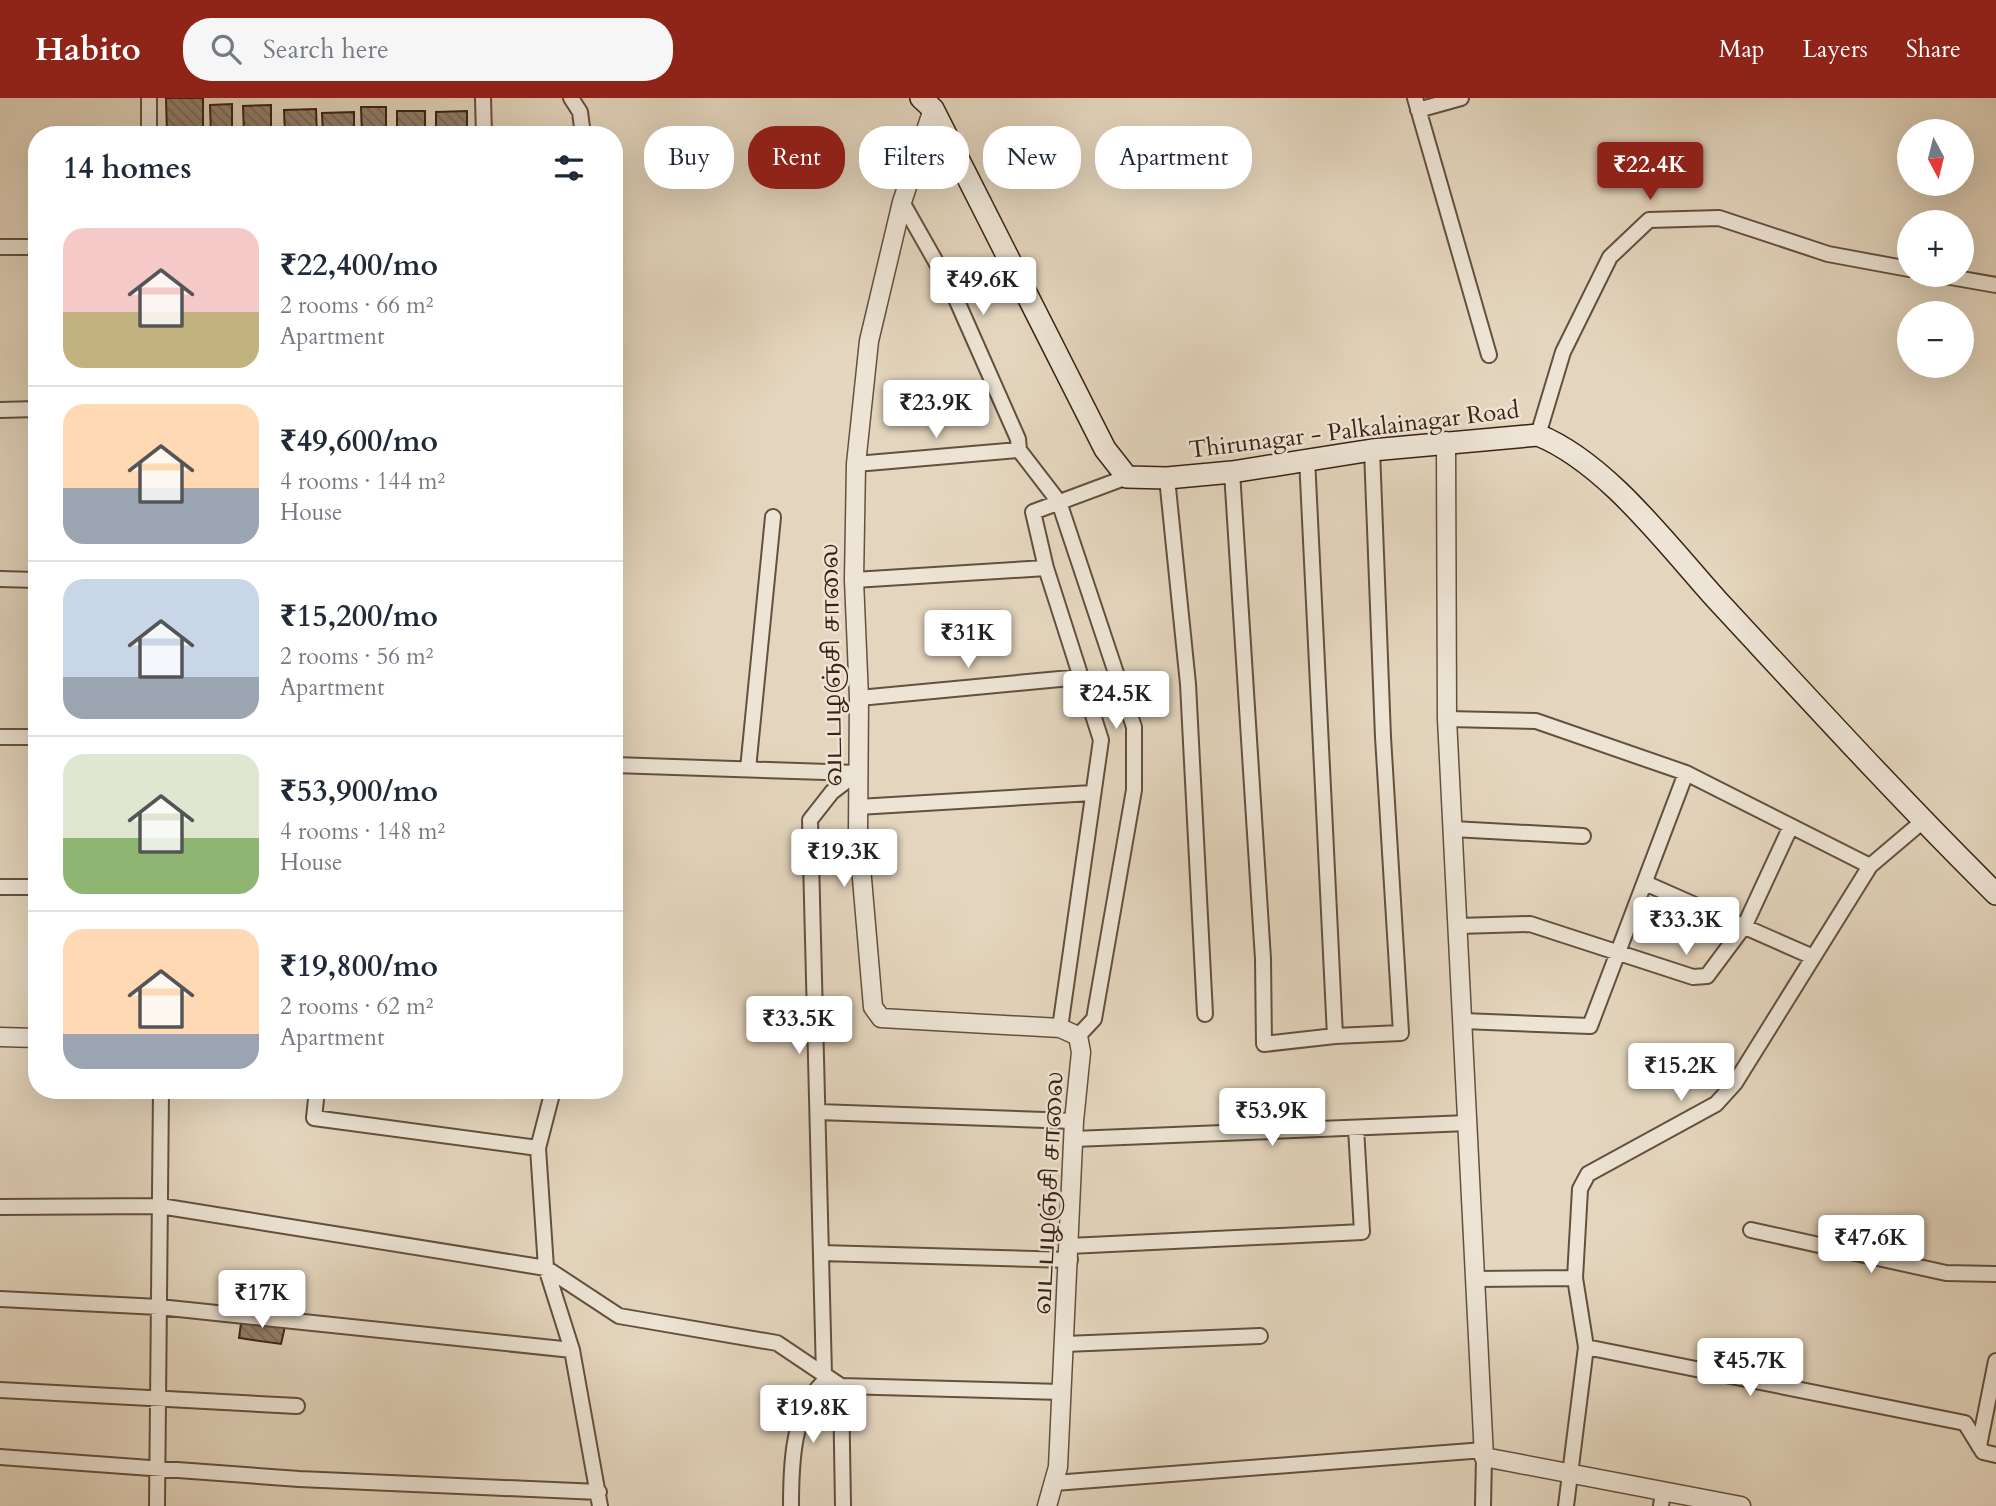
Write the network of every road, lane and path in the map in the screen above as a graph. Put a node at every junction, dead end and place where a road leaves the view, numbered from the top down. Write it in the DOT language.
graph roads {
  1 [pos="149,98"];
  2 [pos="483,98"];
  3 [pos="571,98"];
  4 [pos="1461,98"];
  5 [pos="927,104"];
  6 [pos="1416,104"];
  7 [pos="149,126"];
  8 [pos="484,126"];
  9 [pos="582,126"];
  10 [pos="901,202"];
  11 [pos="0,247"];
  12 [pos="28,247"];
  13 [pos="1897,267"];
  14 [pos="1974,281"];
  15 [pos="1996,285"];
  16 [pos="1489,355"];
  17 [pos="28,409"];
  18 [pos="0,410"];
  19 [pos="1538,435"];
  20 [pos="1446,441"];
  21 [pos="1019,450"];
  22 [pos="1372,450"];
  23 [pos="1307,458"];
  24 [pos="856,464"];
  25 [pos="1232,472"];
  26 [pos="1128,477"];
  27 [pos="1167,478"];
  28 [pos="1059,502"];
  29 [pos="773,517"];
  30 [pos="1046,568"];
  31 [pos="0,579"];
  32 [pos="28,580"];
  33 [pos="854,580"];
  34 [pos="1081,677"];
  35 [pos="859,698"];
  36 [pos="1447,719"];
  37 [pos="0,737"];
  38 [pos="28,737"];
  39 [pos="623,765"];
  40 [pos="748,769"];
  41 [pos="857,773"];
  42 [pos="1686,773"];
  43 [pos="1093,793"];
  44 [pos="858,807"];
  45 [pos="1923,821"];
  46 [pos="1791,826"];
  47 [pos="1453,830"];
  48 [pos="1583,836"];
  49 [pos="1870,866"];
  50 [pos="1645,883"];
  51 [pos="0,887"];
  52 [pos="28,887"];
  53 [pos="1996,894"];
  54 [pos="1745,925"];
  55 [pos="1458,926"];
  56 [pos="1618,955"];
  57 [pos="1813,957"];
  58 [pos="1205,1014"];
  59 [pos="1463,1021"];
  60 [pos="1060,1028"];
  61 [pos="1078,1036"];
  62 [pos="1335,1036"];
  63 [pos="0,1037"];
  64 [pos="28,1038"];
  65 [pos="161,1099"];
  66 [pos="316,1099"];
  67 [pos="551,1099"];
  68 [pos="817,1112"];
  69 [pos="1468,1124"];
  70 [pos="1356,1128"];
  71 [pos="1074,1130"];
  72 [pos="538,1147"];
  73 [pos="160,1206"];
  74 [pos="0,1207"];
  75 [pos="1751,1230"];
  76 [pos="821,1253"];
  77 [pos="1070,1253"];
  78 [pos="546,1268"];
  79 [pos="1996,1274"];
  80 [pos="1575,1278"];
  81 [pos="1476,1279"];
  82 [pos="0,1299"];
  83 [pos="159,1307"];
  84 [pos="1260,1336"];
  85 [pos="1065,1344"];
  86 [pos="1587,1347"];
  87 [pos="572,1350"];
  88 [pos="1996,1361"];
  89 [pos="826,1376"];
  90 [pos="841,1386"];
  91 [pos="0,1390"];
  92 [pos="1062,1392"];
  93 [pos="158,1396"];
  94 [pos="297,1406"];
  95 [pos="1979,1446"];
  96 [pos="1484,1454"];
  97 [pos="1996,1455"];
  98 [pos="0,1457"];
  99 [pos="157,1468"];
  100 [pos="1570,1474"];
  101 [pos="1054,1483"];
  102 [pos="599,1499"];
  103 [pos="1662,1499"];
  104 [pos="156,1506"];
  105 [pos="791,1506"];
  106 [pos="843,1506"];
  107 [pos="1047,1506"];
  108 [pos="1483,1506"];
  109 [pos="1566,1506"];
  110 [pos="1741,1506"];
  1 -- 7 [label="street"];
  2 -- 8 [label="street"];
  3 -- 9 [label="street"];
  4 -- 6 [label="street"];
  5 -- 10 [label="street, வடபழஞ்சி சாலை"];
  5 -- 26 [label="main road"];
  6 -- 16 [label="street"];
  10 -- 21 [label="street"];
  10 -- 24 [label="street, வடபழஞ்சி சாலை"];
  11 -- 12 [label="street"];
  13 -- 19 [label="street"];
  14 -- 15 [label="street"];
  17 -- 18 [label="street"];
  19 -- 20 [label="main road, Thirunagar - Palkalainagar Road"];
  19 -- 45 [label="main road, Thirunagar - Palkalainagar Road"];
  20 -- 22 [label="main road, Thirunagar - Palkalainagar Road"];
  20 -- 36 [label="street"];
  21 -- 24 [label="street"];
  21 -- 28 [label="street"];
  22 -- 23 [label="main road, Thirunagar - Palkalainagar Road"];
  22 -- 62 [label="street"];
  23 -- 25 [label="main road, Thirunagar - Palkalainagar Road"];
  23 -- 62 [label="street"];
  24 -- 33 [label="street, வடபழஞ்சி சாலை"];
  25 -- 27 [label="main road, Thirunagar - Palkalainagar Road"];
  25 -- 62 [label="street"];
  26 -- 27 [label="main road, Thirunagar - Palkalainagar Road"];
  26 -- 28 [label="street"];
  27 -- 58 [label="street"];
  28 -- 30 [label="street"];
  28 -- 61 [label="street"];
  29 -- 40 [label="street"];
  30 -- 33 [label="street"];
  30 -- 34 [label="street"];
  31 -- 32 [label="street"];
  33 -- 35 [label="street, வடபழஞ்சி சாலை"];
  34 -- 35 [label="street"];
  34 -- 43 [label="street"];
  35 -- 41 [label="street, வடபழஞ்சி சாலை"];
  36 -- 42 [label="street"];
  36 -- 47 [label="street"];
  37 -- 38 [label="street"];
  39 -- 40 [label="street"];
  40 -- 41 [label="street"];
  41 -- 44 [label="street, வடபழஞ்சி சாலை"];
  41 -- 68 [label="street"];
  42 -- 46 [label="street"];
  42 -- 50 [label="street"];
  43 -- 44 [label="street"];
  43 -- 60 [label="street"];
  44 -- 60 [label="street, வடபழஞ்சி சாலை"];
  45 -- 49 [label="street"];
  45 -- 53 [label="main road, Thirunagar - Palkalainagar Road"];
  46 -- 49 [label="street"];
  46 -- 54 [label="street"];
  47 -- 48 [label="street"];
  47 -- 55 [label="street"];
  49 -- 57 [label="street"];
  50 -- 54 [label="street"];
  50 -- 56 [label="street"];
  51 -- 52 [label="street"];
  54 -- 56 [label="street"];
  54 -- 57 [label="street"];
  55 -- 56 [label="street"];
  55 -- 59 [label="street"];
  56 -- 59 [label="street"];
  57 -- 80 [label="street"];
  59 -- 69 [label="street"];
  60 -- 61 [label="street, வடபழஞ்சி சாலை"];
  61 -- 71 [label="street, வடபழஞ்சி சாலை"];
  63 -- 64 [label="street"];
  65 -- 73 [label="street"];
  66 -- 72 [label="street"];
  67 -- 72 [label="street"];
  68 -- 71 [label="street"];
  68 -- 76 [label="street"];
  69 -- 70 [label="street"];
  69 -- 81 [label="street"];
  70 -- 71 [label="street"];
  70 -- 77 [label="street"];
  71 -- 77 [label="street, வடபழஞ்சி சாலை"];
  72 -- 78 [label="street"];
  73 -- 74 [label="street"];
  73 -- 78 [label="street"];
  73 -- 83 [label="street"];
  75 -- 79 [label="street"];
  76 -- 77 [label="street"];
  76 -- 89 [label="street"];
  77 -- 85 [label="street, வடபழஞ்சி சாலை"];
  78 -- 87 [label="street"];
  78 -- 89 [label="street"];
  80 -- 81 [label="street"];
  80 -- 86 [label="street"];
  81 -- 96 [label="street"];
  82 -- 83 [label="street"];
  83 -- 87 [label="street"];
  83 -- 93 [label="street"];
  84 -- 85 [label="street"];
  85 -- 92 [label="street, வடபழஞ்சி சாலை"];
  86 -- 95 [label="street"];
  86 -- 100 [label="street"];
  87 -- 102 [label="street"];
  88 -- 95 [label="street"];
  89 -- 90 [label="street"];
  89 -- 105 [label="street"];
  90 -- 92 [label="street"];
  90 -- 106 [label="street"];
  91 -- 93 [label="street"];
  92 -- 101 [label="street, வடபழஞ்சி சாலை"];
  93 -- 94 [label="street"];
  93 -- 99 [label="street"];
  95 -- 97 [label="street"];
  96 -- 100 [label="street"];
  96 -- 101 [label="street"];
  96 -- 108 [label="street"];
  98 -- 99 [label="street"];
  99 -- 102 [label="street"];
  99 -- 104 [label="street"];
  100 -- 103 [label="street"];
  100 -- 109 [label="street"];
  101 -- 107 [label="street, வடபழஞ்சி சாலை"];
  103 -- 110 [label="street"];
}
